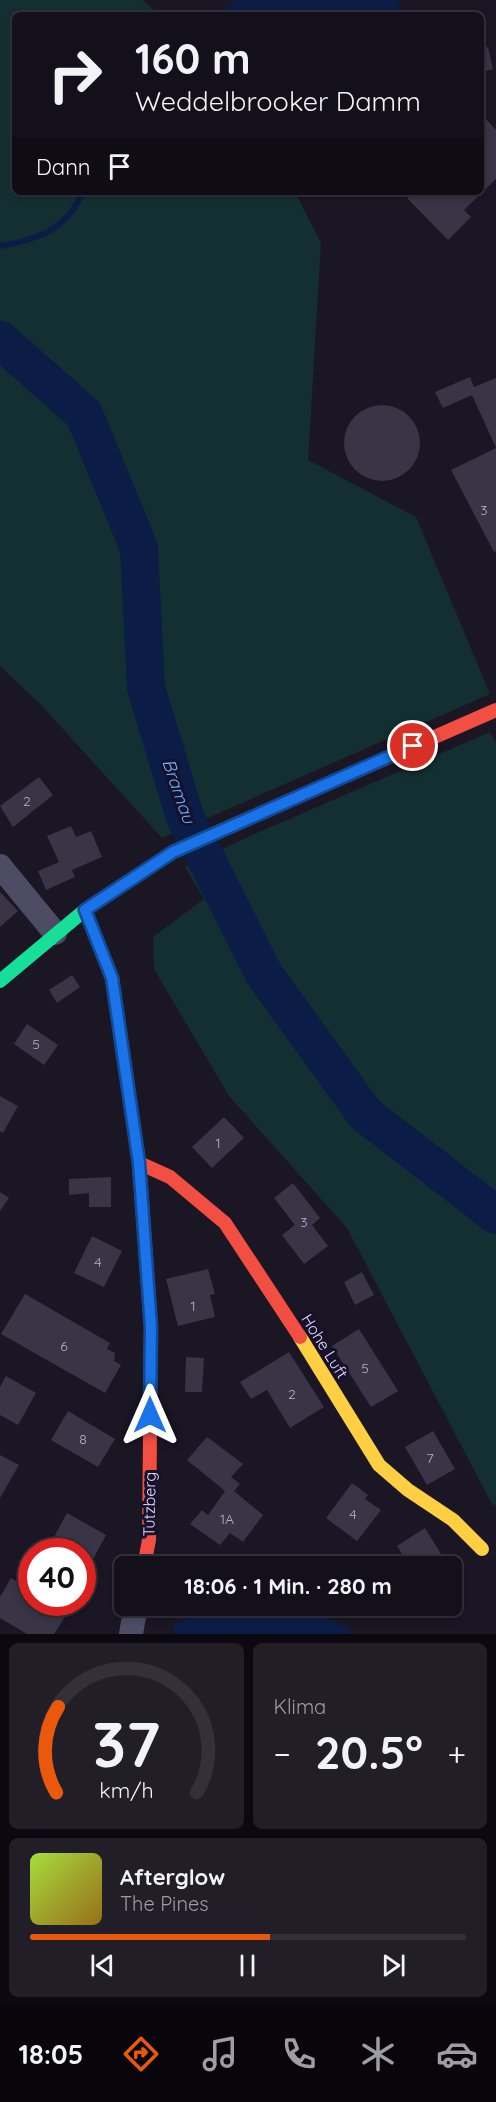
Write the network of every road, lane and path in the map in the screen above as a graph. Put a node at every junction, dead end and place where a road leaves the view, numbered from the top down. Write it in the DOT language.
graph roads {
  1 [pos="496,710"];
  2 [pos="0,866"];
  3 [pos="85,910"];
  4 [pos="55,933"];
  5 [pos="0,981"];
  6 [pos="139,1163"];
  7 [pos="482,1549"];
  8 [pos="146,1556"];
  9 [pos="134,1616"];
  10 [pos="131,1634"];
  1 -- 3 [label="street"];
  2 -- 4 [label="street"];
  3 -- 4 [label="street"];
  3 -- 6 [label="street, Tutzberg"];
  4 -- 5 [label="street"];
  6 -- 7 [label="street, Hohe Luft"];
  6 -- 8 [label="street, Tutzberg"];
  9 -- 10 [label="street"];
}
